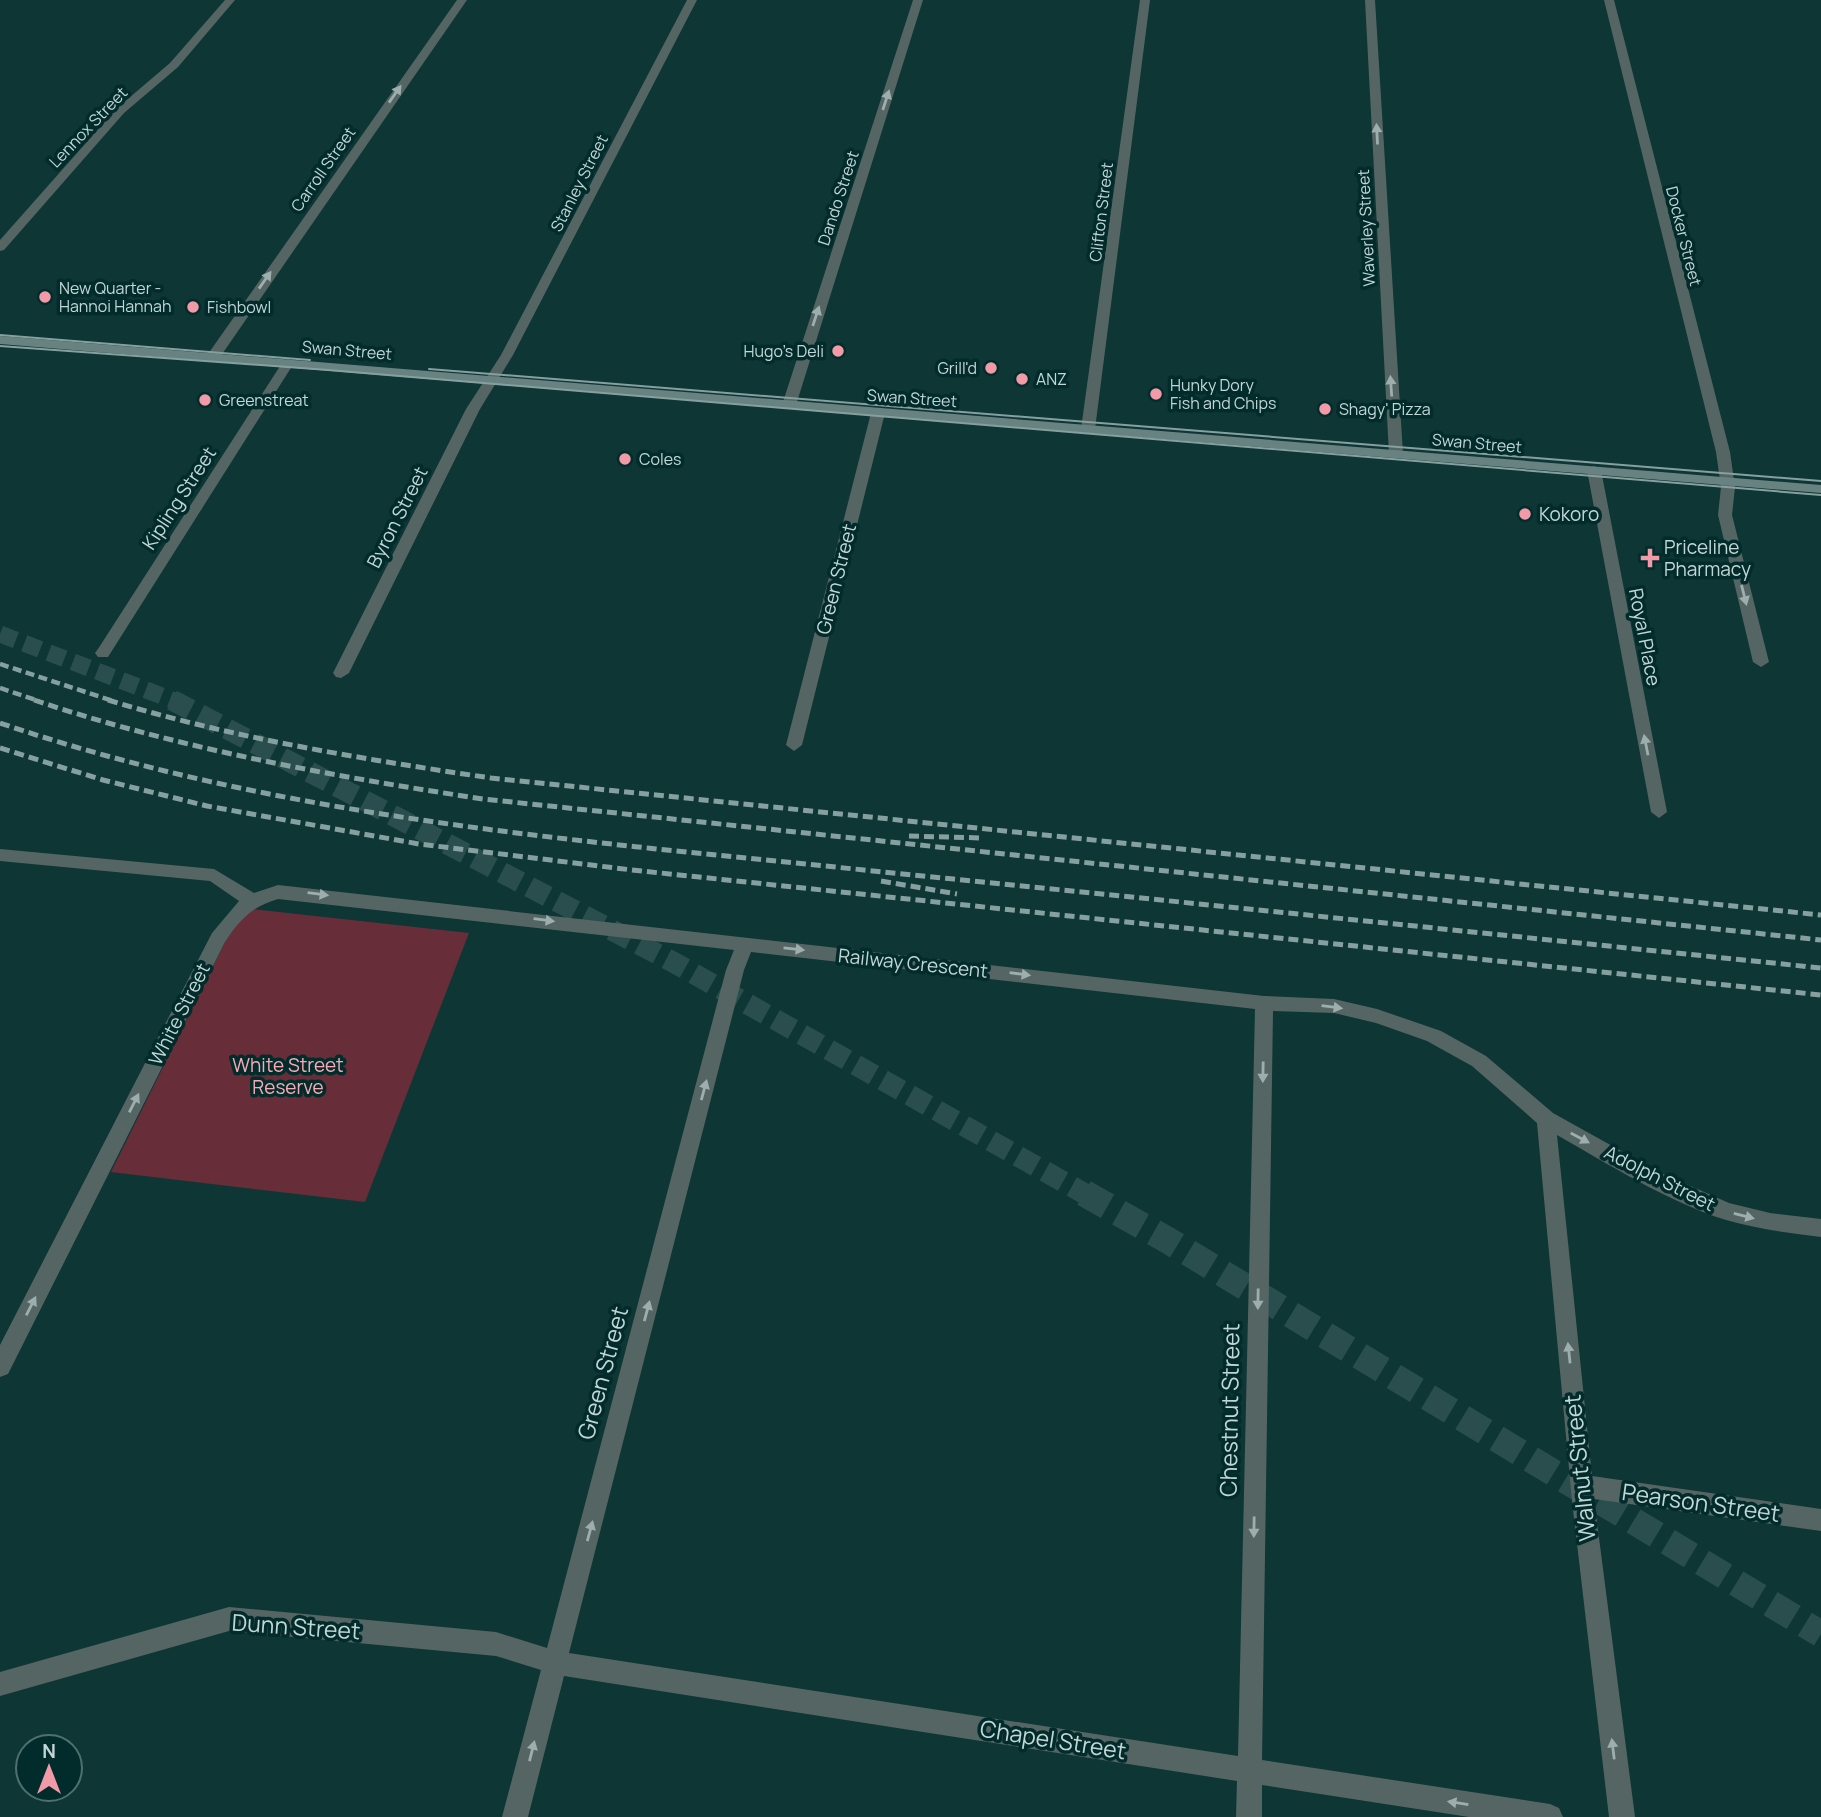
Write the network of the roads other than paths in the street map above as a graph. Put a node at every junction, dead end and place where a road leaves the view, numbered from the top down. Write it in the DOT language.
graph roads {
  1 [pos="230,0"];
  2 [pos="462,0"];
  3 [pos="692,0"];
  4 [pos="918,0"];
  5 [pos="1145,0"];
  6 [pos="1370,0"];
  7 [pos="1609,0"];
  8 [pos="0,247"];
  9 [pos="0,340"];
  10 [pos="213,357"];
  11 [pos="288,363"];
  12 [pos="491,380"];
  13 [pos="789,405"];
  14 [pos="878,413"];
  15 [pos="1088,429"];
  16 [pos="1396,454"];
  17 [pos="1594,470"];
  18 [pos="1726,481"];
  19 [pos="1821,489"];
  20 [pos="103,653"];
  21 [pos="1761,662"];
  22 [pos="341,673"];
  23 [pos="794,746"];
  24 [pos="1659,812"];
  25 [pos="0,855"];
  26 [pos="251,900"];
  27 [pos="745,944"];
  28 [pos="1264,1003"];
  29 [pos="1546,1119"];
  30 [pos="1821,1228"];
  31 [pos="0,1367"];
  32 [pos="1582,1486"];
  33 [pos="1821,1520"];
  34 [pos="555,1663"];
  35 [pos="0,1684"];
  36 [pos="1250,1771"];
  37 [pos="515,1817"];
  38 [pos="1249,1817"];
  39 [pos="1550,1817"];
  40 [pos="1622,1817"];
  1 -- 8 [label="street, Lennox Street"];
  10 -- 2 [label="street, Carroll Street, one-way"];
  3 -- 12 [label="street, Stanley Street"];
  13 -- 4 [label="street, Dando Street, one-way"];
  5 -- 15 [label="street, Clifton Street"];
  16 -- 6 [label="street, Waverley Street, one-way"];
  7 -- 18 [label="street, Docker Street"];
  9 -- 10 [label="main road, Swan Street"];
  10 -- 11 [label="main road, Swan Street"];
  11 -- 12 [label="main road, Swan Street"];
  11 -- 20 [label="street, Kipling Street"];
  12 -- 13 [label="main road, Swan Street"];
  12 -- 22 [label="street, Byron Street"];
  13 -- 14 [label="main road, Swan Street"];
  14 -- 15 [label="main road, Swan Street"];
  14 -- 23 [label="street, Green Street"];
  15 -- 16 [label="main road, Swan Street"];
  16 -- 17 [label="main road, Swan Street"];
  17 -- 18 [label="main road, Swan Street"];
  24 -- 17 [label="street, Royal Place, one-way"];
  18 -- 19 [label="main road, Swan Street"];
  18 -- 21 [label="street, Docker Street, one-way"];
  25 -- 26 [label="street"];
  26 -- 27 [label="street, Railway Crescent, one-way"];
  31 -- 26 [label="street, White Street, one-way"];
  27 -- 28 [label="street, Railway Crescent, one-way"];
  34 -- 27 [label="street, Green Street, one-way"];
  28 -- 29 [label="street, Railway Crescent, one-way"];
  28 -- 36 [label="street, Chestnut Street, one-way"];
  29 -- 30 [label="street, Adolph Street, one-way"];
  32 -- 29 [label="street, Walnut Street, one-way"];
  32 -- 33 [label="street, Pearson Street"];
  40 -- 32 [label="street, Walnut Street, one-way"];
  34 -- 35 [label="street, Dunn Street"];
  34 -- 36 [label="street, Chapel Street"];
  37 -- 34 [label="street, Green Street, one-way"];
  36 -- 38 [label="street, Chestnut Street"];
  39 -- 36 [label="street, Chapel Street, one-way"];
}
